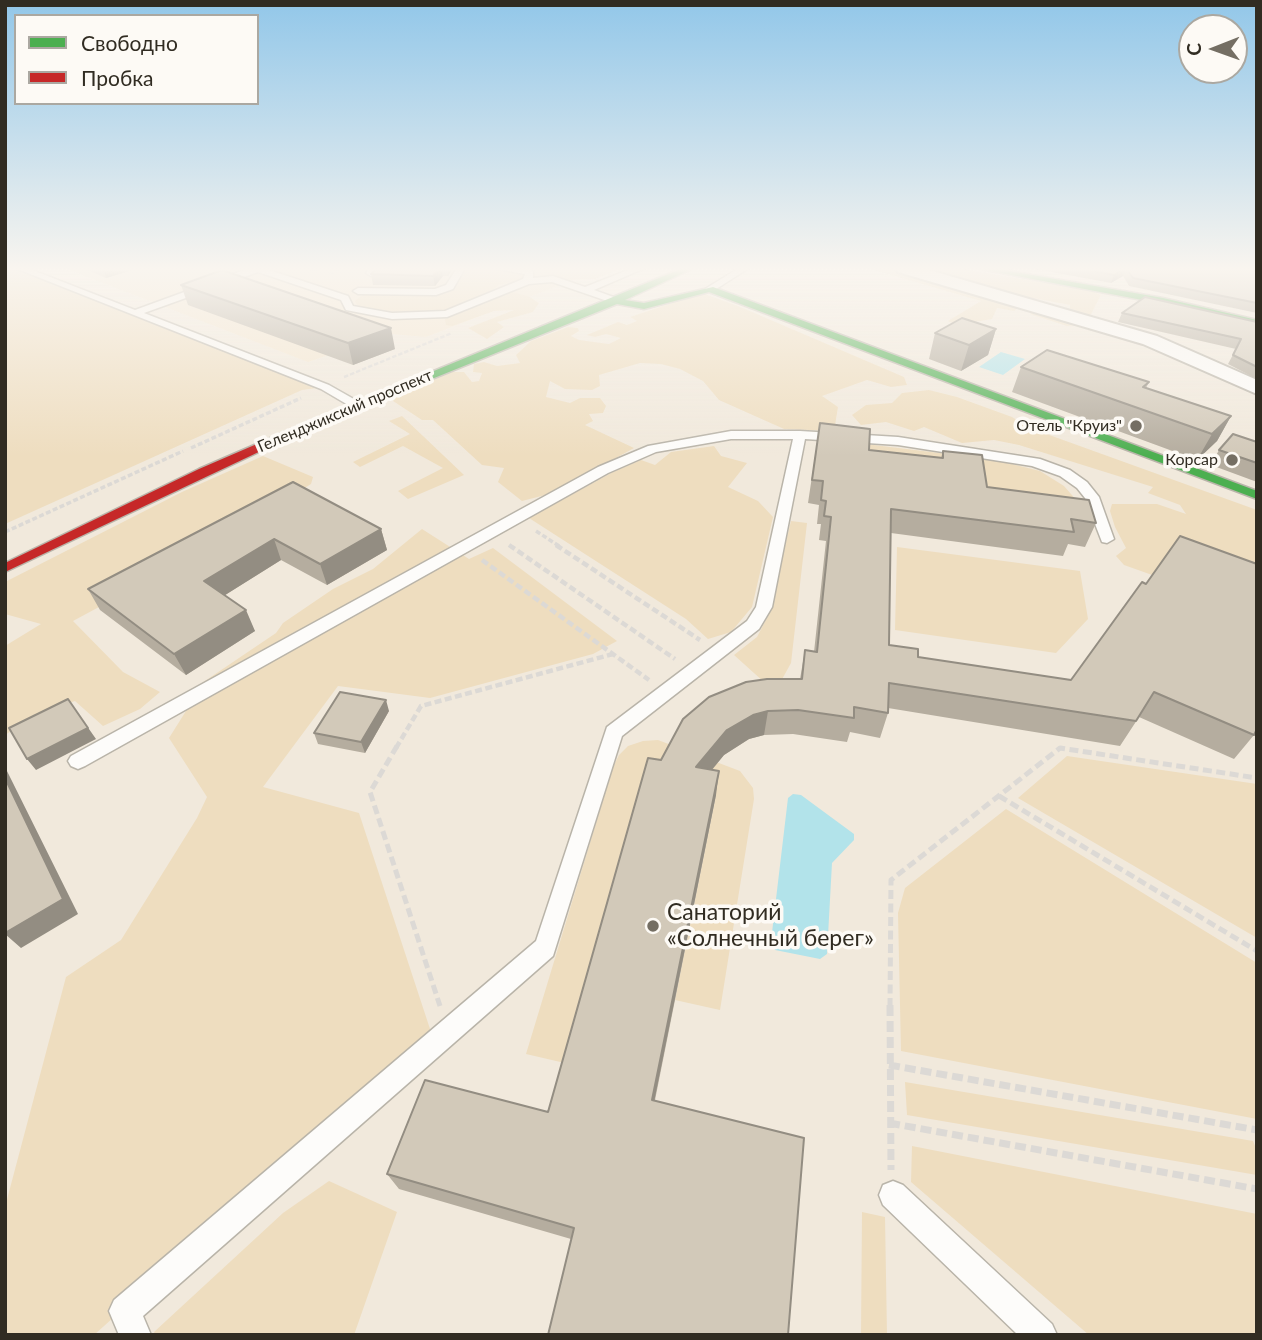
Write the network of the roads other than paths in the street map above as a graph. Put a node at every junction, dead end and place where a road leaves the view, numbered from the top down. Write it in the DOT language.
graph roads {
  1 [pos="184,331"];
  2 [pos="542,331"];
  3 [pos="820,331"];
  4 [pos="1118,331"];
  5 [pos="1257,388"];
  6 [pos="355,405"];
  7 [pos="800,435"];
  8 [pos="1257,495"];
  9 [pos="1107,539"];
  10 [pos="5,568"];
  11 [pos="78,761"];
  12 [pos="893,1195"];
  13 [pos="135,1335"];
  14 [pos="1041,1335"];
  1 -- 6 [label="lane"];
  2 -- 6 [label="street, Геленджикский проспект"];
  3 -- 8 [label="street"];
  4 -- 5 [label="street"];
  6 -- 10 [label="street, Геленджикский проспект"];
  7 -- 9 [label="lane"];
  7 -- 11 [label="lane"];
  7 -- 13 [label="lane"];
  12 -- 14 [label="lane"];
}
